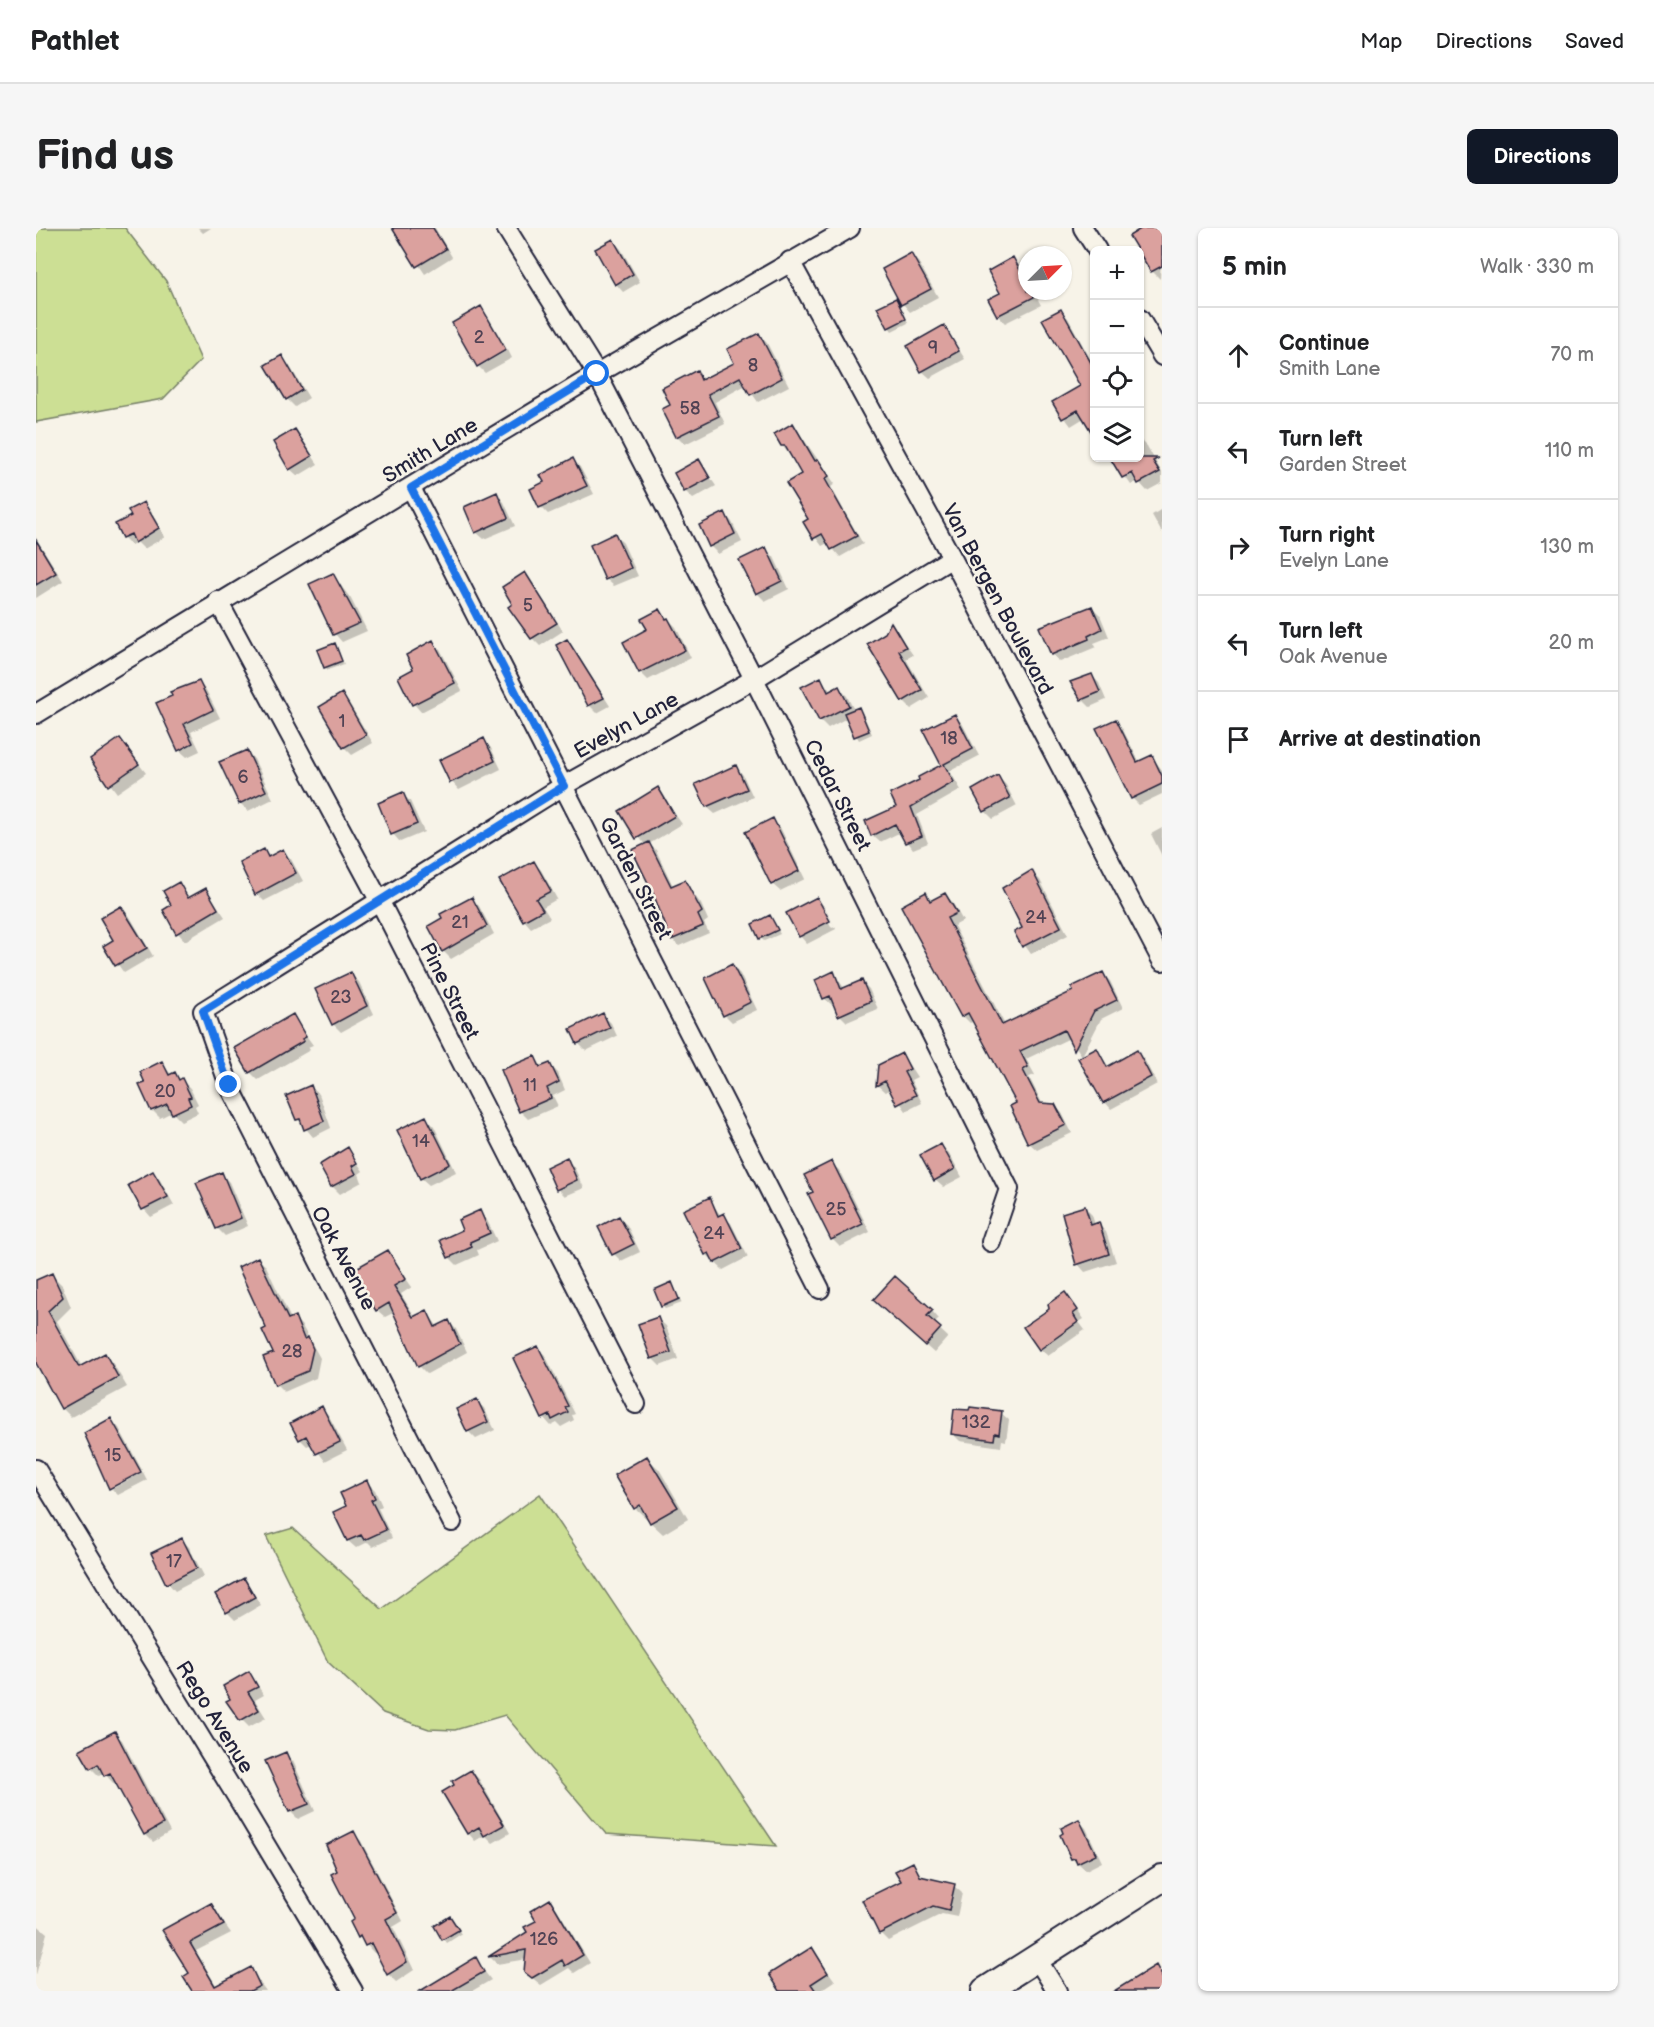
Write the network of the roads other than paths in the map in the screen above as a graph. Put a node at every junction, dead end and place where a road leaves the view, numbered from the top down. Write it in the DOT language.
graph roads {
  1 [pos="506,228"];
  2 [pos="850,228"];
  3 [pos="1083,228"];
  4 [pos="1094,246"];
  5 [pos="790,261"];
  6 [pos="1144,323"];
  7 [pos="1157,336"];
  8 [pos="1162,356"];
  9 [pos="597,374"];
  10 [pos="411,488"];
  11 [pos="952,558"];
  12 [pos="218,602"];
  13 [pos="754,679"];
  14 [pos="36,714"];
  15 [pos="564,786"];
  16 [pos="379,900"];
  17 [pos="1162,961"];
  18 [pos="203,1011"];
  19 [pos="992,1242"];
  20 [pos="820,1289"];
  21 [pos="636,1404"];
  22 [pos="36,1470"];
  23 [pos="452,1522"];
  24 [pos="1162,1878"];
  25 [pos="1037,1959"];
  26 [pos="353,1991"];
  27 [pos="985,1991"];
  28 [pos="1057,1991"];
  1 -- 9 [label="street, Cedar Street"];
  2 -- 5 [label="street, Smith Lane"];
  3 -- 4 [label="street"];
  5 -- 9 [label="street, Smith Lane"];
  5 -- 11 [label="street, Van Bergen Boulevard"];
  6 -- 7 [label="street"];
  7 -- 8 [label="street"];
  9 -- 10 [label="street, Smith Lane"];
  9 -- 13 [label="street, Cedar Street"];
  10 -- 12 [label="street, Smith Lane"];
  10 -- 15 [label="street, Garden Street"];
  11 -- 13 [label="street, Evelyn Lane"];
  11 -- 17 [label="street, Van Bergen Boulevard"];
  12 -- 14 [label="street, Smith Lane"];
  12 -- 16 [label="street, Pine Street"];
  13 -- 15 [label="street, Evelyn Lane"];
  13 -- 19 [label="street, Cedar Street"];
  15 -- 16 [label="street, Evelyn Lane"];
  15 -- 20 [label="street, Garden Street"];
  16 -- 18 [label="street, Evelyn Lane"];
  16 -- 21 [label="street, Pine Street"];
  18 -- 23 [label="street, Oak Avenue"];
  22 -- 26 [label="street, Rego Avenue"];
  24 -- 25 [label="street"];
  25 -- 27 [label="street"];
  25 -- 28 [label="street"];
}
